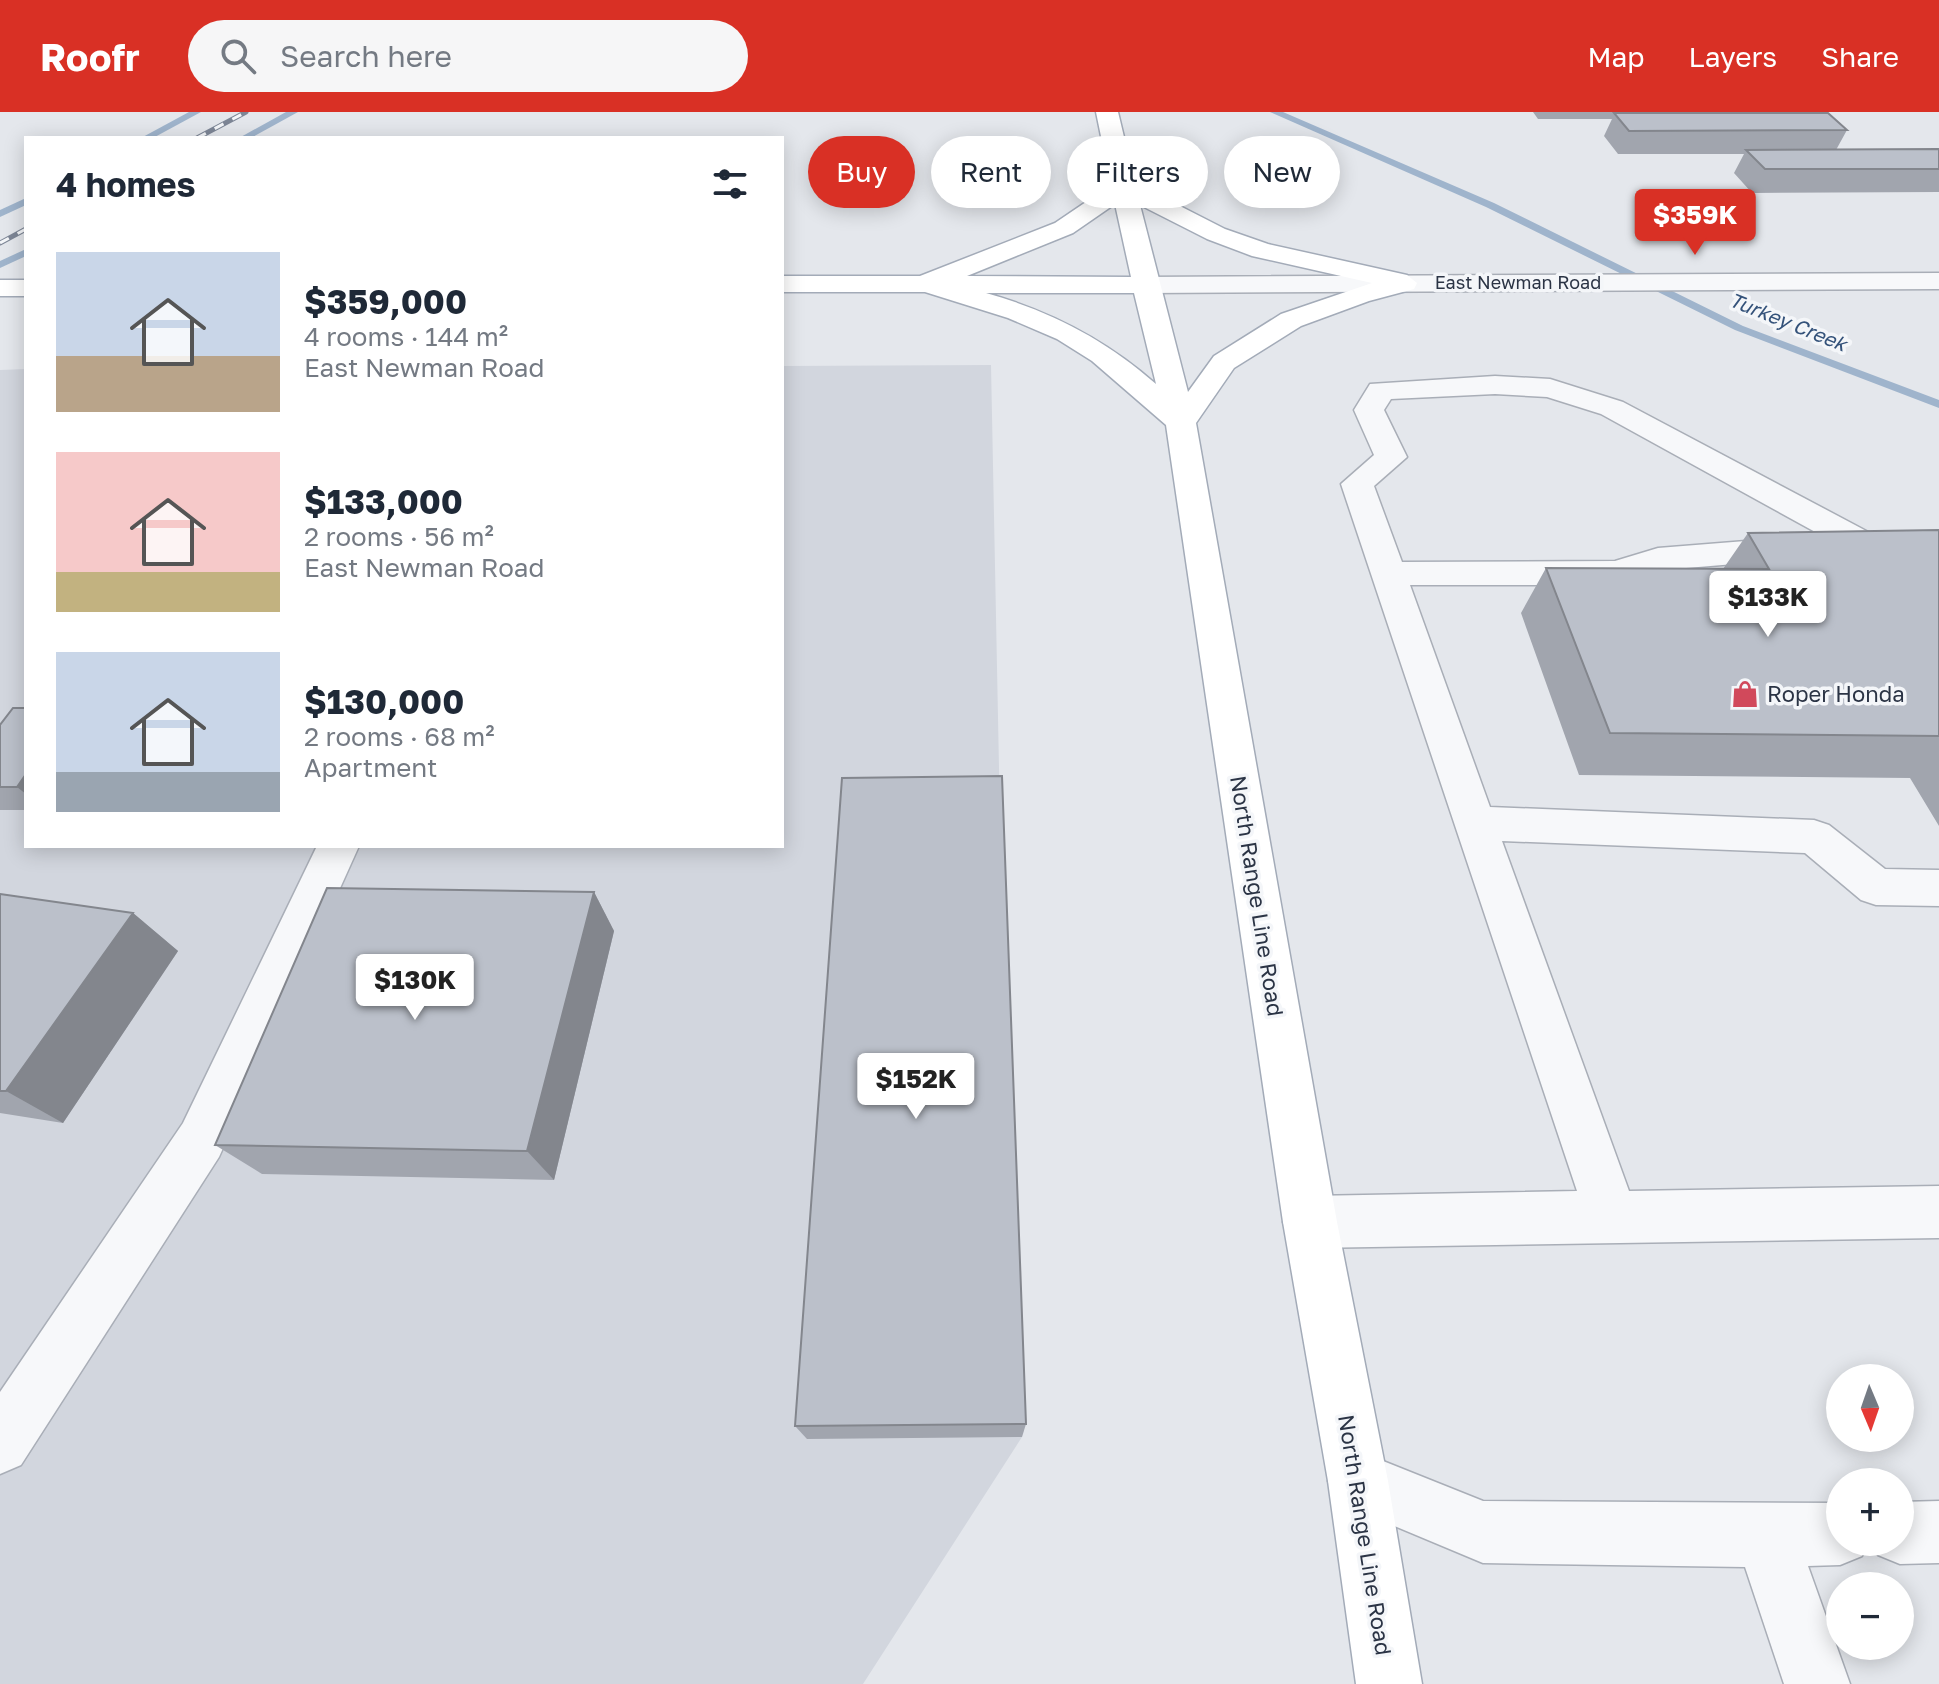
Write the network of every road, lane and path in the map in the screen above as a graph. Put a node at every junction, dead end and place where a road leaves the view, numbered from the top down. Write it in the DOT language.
graph roads {
  1 [pos="1107,112"];
  2 [pos="1112,136"];
  3 [pos="1093,208"];
  4 [pos="1129,208"];
  5 [pos="1165,208"];
  6 [pos="1927,281"];
  7 [pos="1404,283"];
  8 [pos="784,284"];
  9 [pos="925,284"];
  10 [pos="1146,285"];
  11 [pos="0,288"];
  12 [pos="24,288"];
  13 [pos="1181,423"];
  14 [pos="1860,542"];
  15 [pos="1939,573"];
  16 [pos="1388,574"];
  17 [pos="1474,823"];
  18 [pos="337,848"];
  19 [pos="1939,888"];
  20 [pos="1939,1212"];
  21 [pos="1612,1217"];
  22 [pos="1310,1222"];
  23 [pos="0,1444"];
  24 [pos="1358,1481"];
  25 [pos="1939,1532"];
  26 [pos="1914,1533"];
  27 [pos="1826,1534"];
  28 [pos="1766,1536"];
  29 [pos="1389,1684"];
  30 [pos="1817,1684"];
  1 -- 2 [label="main road, North Range Line Road"];
  3 -- 9 [label="main road"];
  4 -- 10 [label="main road, North Range Line Road"];
  5 -- 7 [label="main road"];
  6 -- 7 [label="street, East Newman Road"];
  7 -- 10 [label="street, East Newman Road"];
  7 -- 13 [label="main road"];
  8 -- 9 [label="main road"];
  9 -- 10 [label="main road"];
  9 -- 13 [label="main road"];
  10 -- 13 [label="main road, North Range Line Road"];
  11 -- 12 [label="main road"];
  13 -- 22 [label="main road, North Range Line Road"];
  14 -- 15 [label="street"];
  14 -- 16 [label="street"];
  14 -- 16 [label="street"];
  16 -- 17 [label="street"];
  17 -- 19 [label="street"];
  17 -- 21 [label="street"];
  18 -- 23 [label="street"];
  20 -- 21 [label="street"];
  21 -- 22 [label="street"];
  22 -- 24 [label="main road, North Range Line Road"];
  24 -- 28 [label="street"];
  24 -- 29 [label="main road, North Range Line Road"];
  25 -- 26 [label="street"];
  27 -- 28 [label="street"];
  28 -- 30 [label="street"];
}
